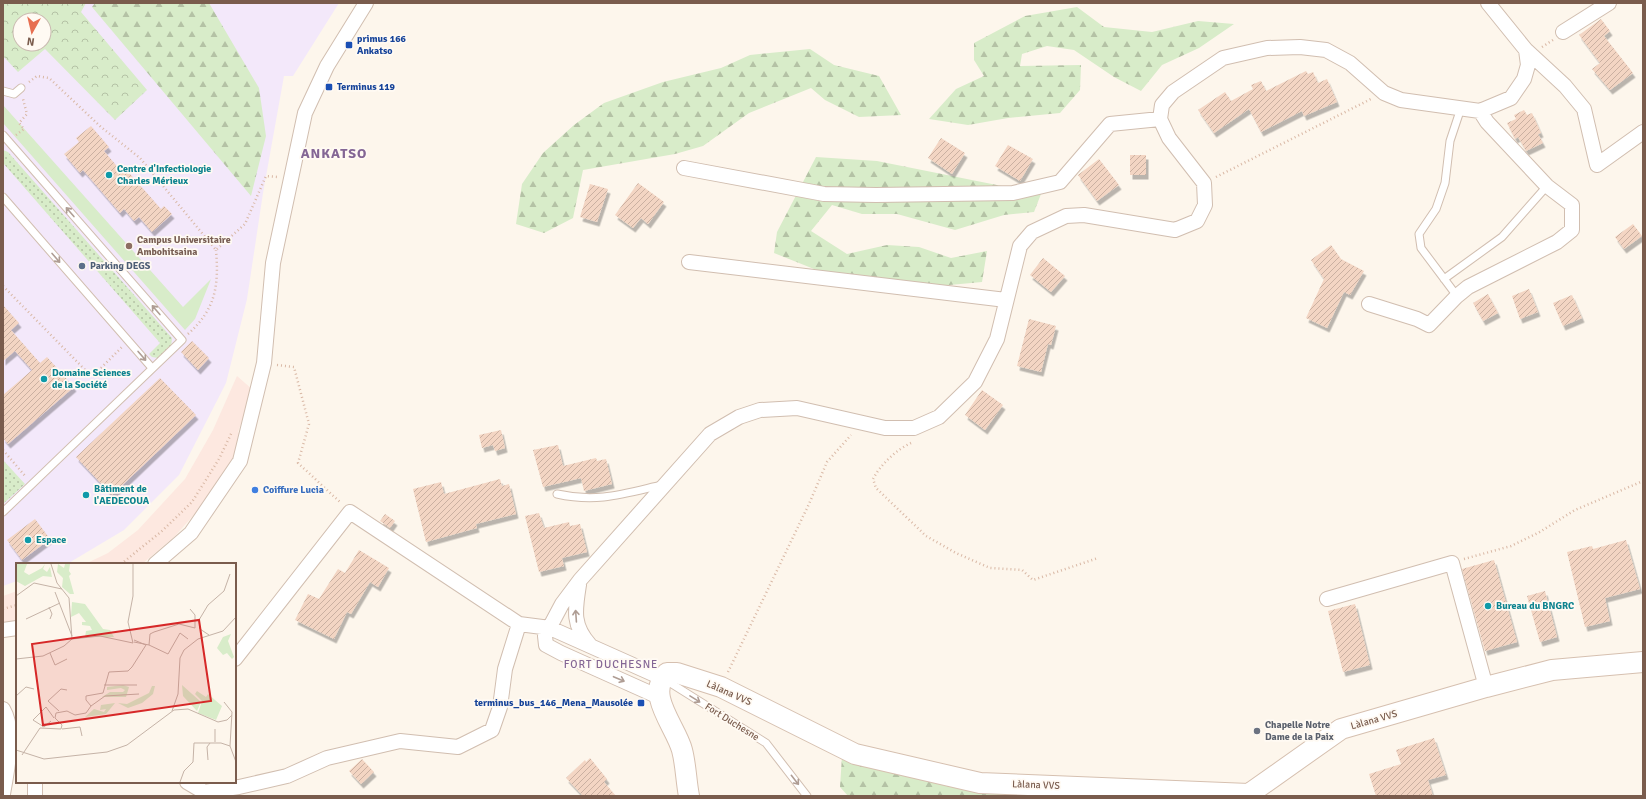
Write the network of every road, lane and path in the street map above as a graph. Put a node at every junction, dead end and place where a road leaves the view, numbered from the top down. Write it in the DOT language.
graph roads {
  1 [pos="366,3"];
  2 [pos="1488,3"];
  3 [pos="1609,3"];
  4 [pos="1558,36"];
  5 [pos="1541,48"];
  6 [pos="1526,50"];
  7 [pos="21,88"];
  8 [pos="3,91"];
  9 [pos="1384,93"];
  10 [pos="1461,108"];
  11 [pos="1480,111"];
  12 [pos="1160,119"];
  13 [pos="1643,132"];
  14 [pos="6,138"];
  15 [pos="684,168"];
  16 [pos="266,176"];
  17 [pos="1204,183"];
  18 [pos="1547,186"];
  19 [pos="3,197"];
  20 [pos="216,250"];
  21 [pos="689,262"];
  22 [pos="1444,279"];
  23 [pos="3,286"];
  24 [pos="1456,296"];
  25 [pos="1006,300"];
  26 [pos="1369,304"];
  27 [pos="182,340"];
  28 [pos="129,341"];
  29 [pos="294,367"];
  30 [pos="152,368"];
  31 [pos="235,425"];
  32 [pos="852,434"];
  33 [pos="914,441"];
  34 [pos="3,450"];
  35 [pos="1643,481"];
  36 [pos="33,484"];
  37 [pos="666,484"];
  38 [pos="557,494"];
  39 [pos="3,512"];
  40 [pos="350,512"];
  41 [pos="1098,558"];
  42 [pos="122,563"];
  43 [pos="156,563"];
  44 [pos="1452,563"];
  45 [pos="580,580"];
  46 [pos="1327,599"];
  47 [pos="16,605"];
  48 [pos="3,609"];
  49 [pos="519,624"];
  50 [pos="16,628"];
  51 [pos="550,628"];
  52 [pos="3,630"];
  53 [pos="592,647"];
  54 [pos="236,658"];
  55 [pos="1643,662"];
  56 [pos="661,687"];
  57 [pos="720,687"];
  58 [pos="1486,687"];
  59 [pos="3,709"];
  60 [pos="35,783"];
  61 [pos="189,783"];
  62 [pos="3,794"];
  63 [pos="1249,795"];
  64 [pos="35,796"];
  65 [pos="688,796"];
  66 [pos="807,796"];
  1 -- 43 [label="street"];
  2 -- 6 [label="street"];
  3 -- 4 [label="street"];
  4 -- 5 [label="path"];
  6 -- 11 [label="street"];
  6 -- 13 [label="street"];
  7 -- 8 [label="lane"];
  7 -- 14 [label="path"];
  7 -- 20 [label="path"];
  9 -- 10 [label="street"];
  9 -- 12 [label="street"];
  9 -- 17 [label="path"];
  10 -- 11 [label="street"];
  10 -- 22 [label="lane"];
  11 -- 18 [label="street"];
  12 -- 15 [label="street"];
  12 -- 17 [label="street"];
  27 -- 14 [label="lane, one-way"];
  16 -- 20 [label="path"];
  17 -- 25 [label="street"];
  18 -- 22 [label="lane"];
  18 -- 24 [label="street"];
  19 -- 28 [label="lane, one-way"];
  20 -- 27 [label="path"];
  21 -- 25 [label="street"];
  22 -- 24 [label="lane"];
  23 -- 28 [label="path"];
  24 -- 26 [label="street"];
  25 -- 37 [label="street"];
  27 -- 30 [label="lane"];
  28 -- 30 [label="lane, one-way"];
  29 -- 40 [label="path"];
  30 -- 36 [label="lane"];
  31 -- 42 [label="path"];
  32 -- 57 [label="path"];
  33 -- 41 [label="path"];
  34 -- 36 [label="path"];
  35 -- 44 [label="path"];
  36 -- 39 [label="lane"];
  37 -- 38 [label="lane"];
  37 -- 45 [label="street"];
  40 -- 49 [label="street"];
  40 -- 54 [label="street"];
  44 -- 46 [label="street"];
  44 -- 58 [label="street"];
  45 -- 51 [label="street"];
  53 -- 45 [label="street, one-way"];
  47 -- 48 [label="path"];
  49 -- 51 [label="street"];
  49 -- 61 [label="street"];
  50 -- 52 [label="street"];
  51 -- 53 [label="street"];
  51 -- 56 [label="street, one-way"];
  53 -- 56 [label="street"];
  55 -- 58 [label="main road, Làlana VVS"];
  56 -- 57 [label="main road, Làlana VVS"];
  56 -- 65 [label="main road"];
  56 -- 66 [label="lane, Fort Duchesne, one-way"];
  57 -- 63 [label="main road, Làlana VVS"];
  58 -- 63 [label="main road, Làlana VVS"];
  59 -- 62 [label="street"];
  60 -- 64 [label="street"];
}
